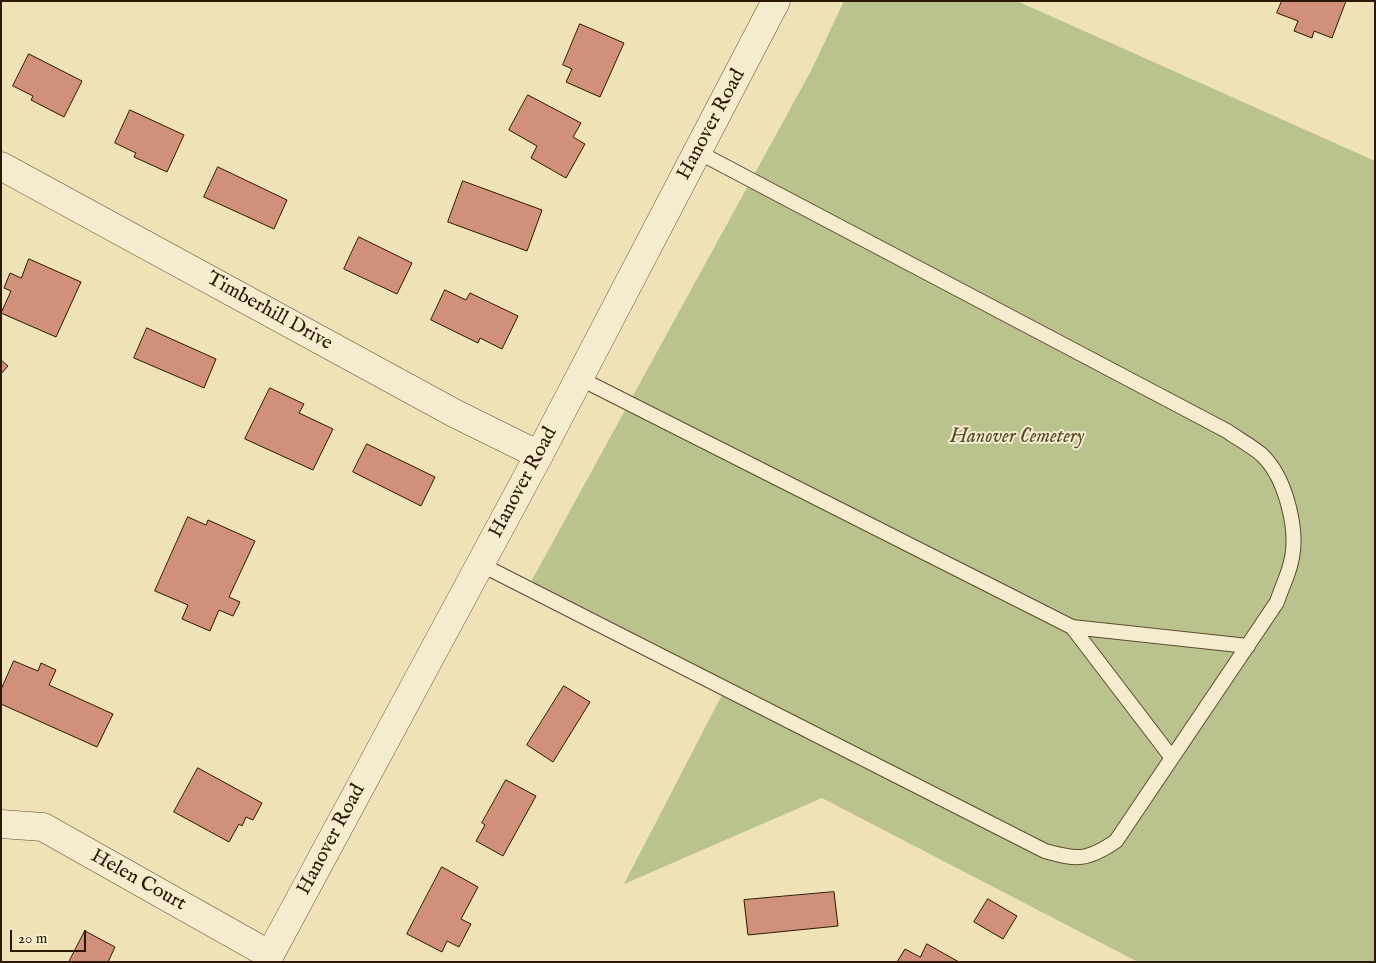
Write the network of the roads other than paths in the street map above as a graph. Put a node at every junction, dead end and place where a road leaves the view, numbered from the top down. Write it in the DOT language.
graph roads {
  1 [pos="776,1"];
  2 [pos="698,152"];
  3 [pos="1,166"];
  4 [pos="579,378"];
  5 [pos="539,455"];
  6 [pos="480,564"];
  7 [pos="1072,627"];
  8 [pos="1248,646"];
  9 [pos="1172,758"];
  10 [pos="1,824"];
  11 [pos="268,958"];
  1 -- 2 [label="street, Hanover Road"];
  2 -- 4 [label="street, Hanover Road"];
  2 -- 8 [label="lane"];
  3 -- 5 [label="street, Timberhill Drive"];
  4 -- 5 [label="street, Hanover Road"];
  4 -- 7 [label="lane"];
  5 -- 6 [label="street, Hanover Road"];
  6 -- 9 [label="lane"];
  6 -- 11 [label="street, Hanover Road"];
  7 -- 8 [label="lane"];
  7 -- 9 [label="lane"];
  8 -- 9 [label="lane"];
  10 -- 11 [label="street, Helen Court"];
}
